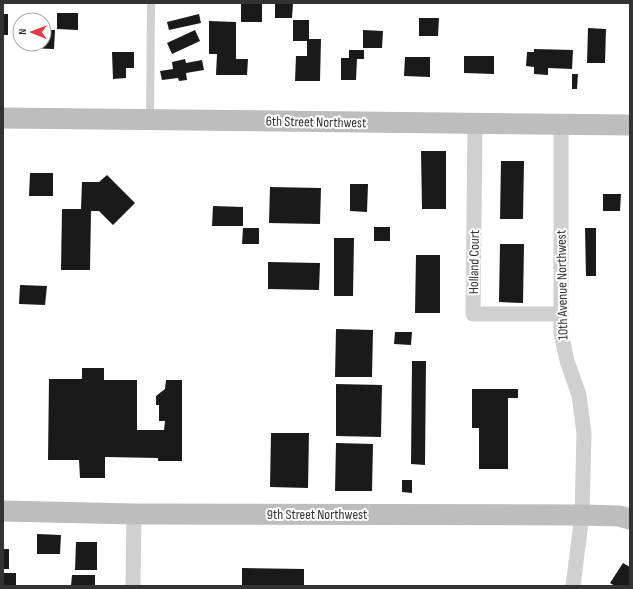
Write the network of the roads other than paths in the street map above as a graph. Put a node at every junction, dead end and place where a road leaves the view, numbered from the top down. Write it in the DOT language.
graph roads {
  1 [pos="151,3"];
  2 [pos="3,118"];
  3 [pos="150,120"];
  4 [pos="475,124"];
  5 [pos="561,124"];
  6 [pos="630,125"];
  7 [pos="561,314"];
  8 [pos="3,511"];
  9 [pos="134,514"];
  10 [pos="582,515"];
  11 [pos="630,519"];
  12 [pos="133,586"];
  13 [pos="573,586"];
  1 -- 3 [label="lane"];
  2 -- 3 [label="street, 6th Street Northwest"];
  3 -- 4 [label="street, 6th Street Northwest"];
  4 -- 5 [label="street, 6th Street Northwest"];
  4 -- 7 [label="street, Holland Court"];
  5 -- 6 [label="street, 6th Street Northwest"];
  5 -- 7 [label="street, 10th Avenue Northwest"];
  7 -- 10 [label="street, 10th Avenue Northwest"];
  8 -- 9 [label="street, 9th Street Northwest"];
  9 -- 10 [label="street, 9th Street Northwest"];
  9 -- 12 [label="street"];
  10 -- 11 [label="street, 9th Street Northwest"];
  10 -- 13 [label="street, 10th Avenue Northwest"];
}
